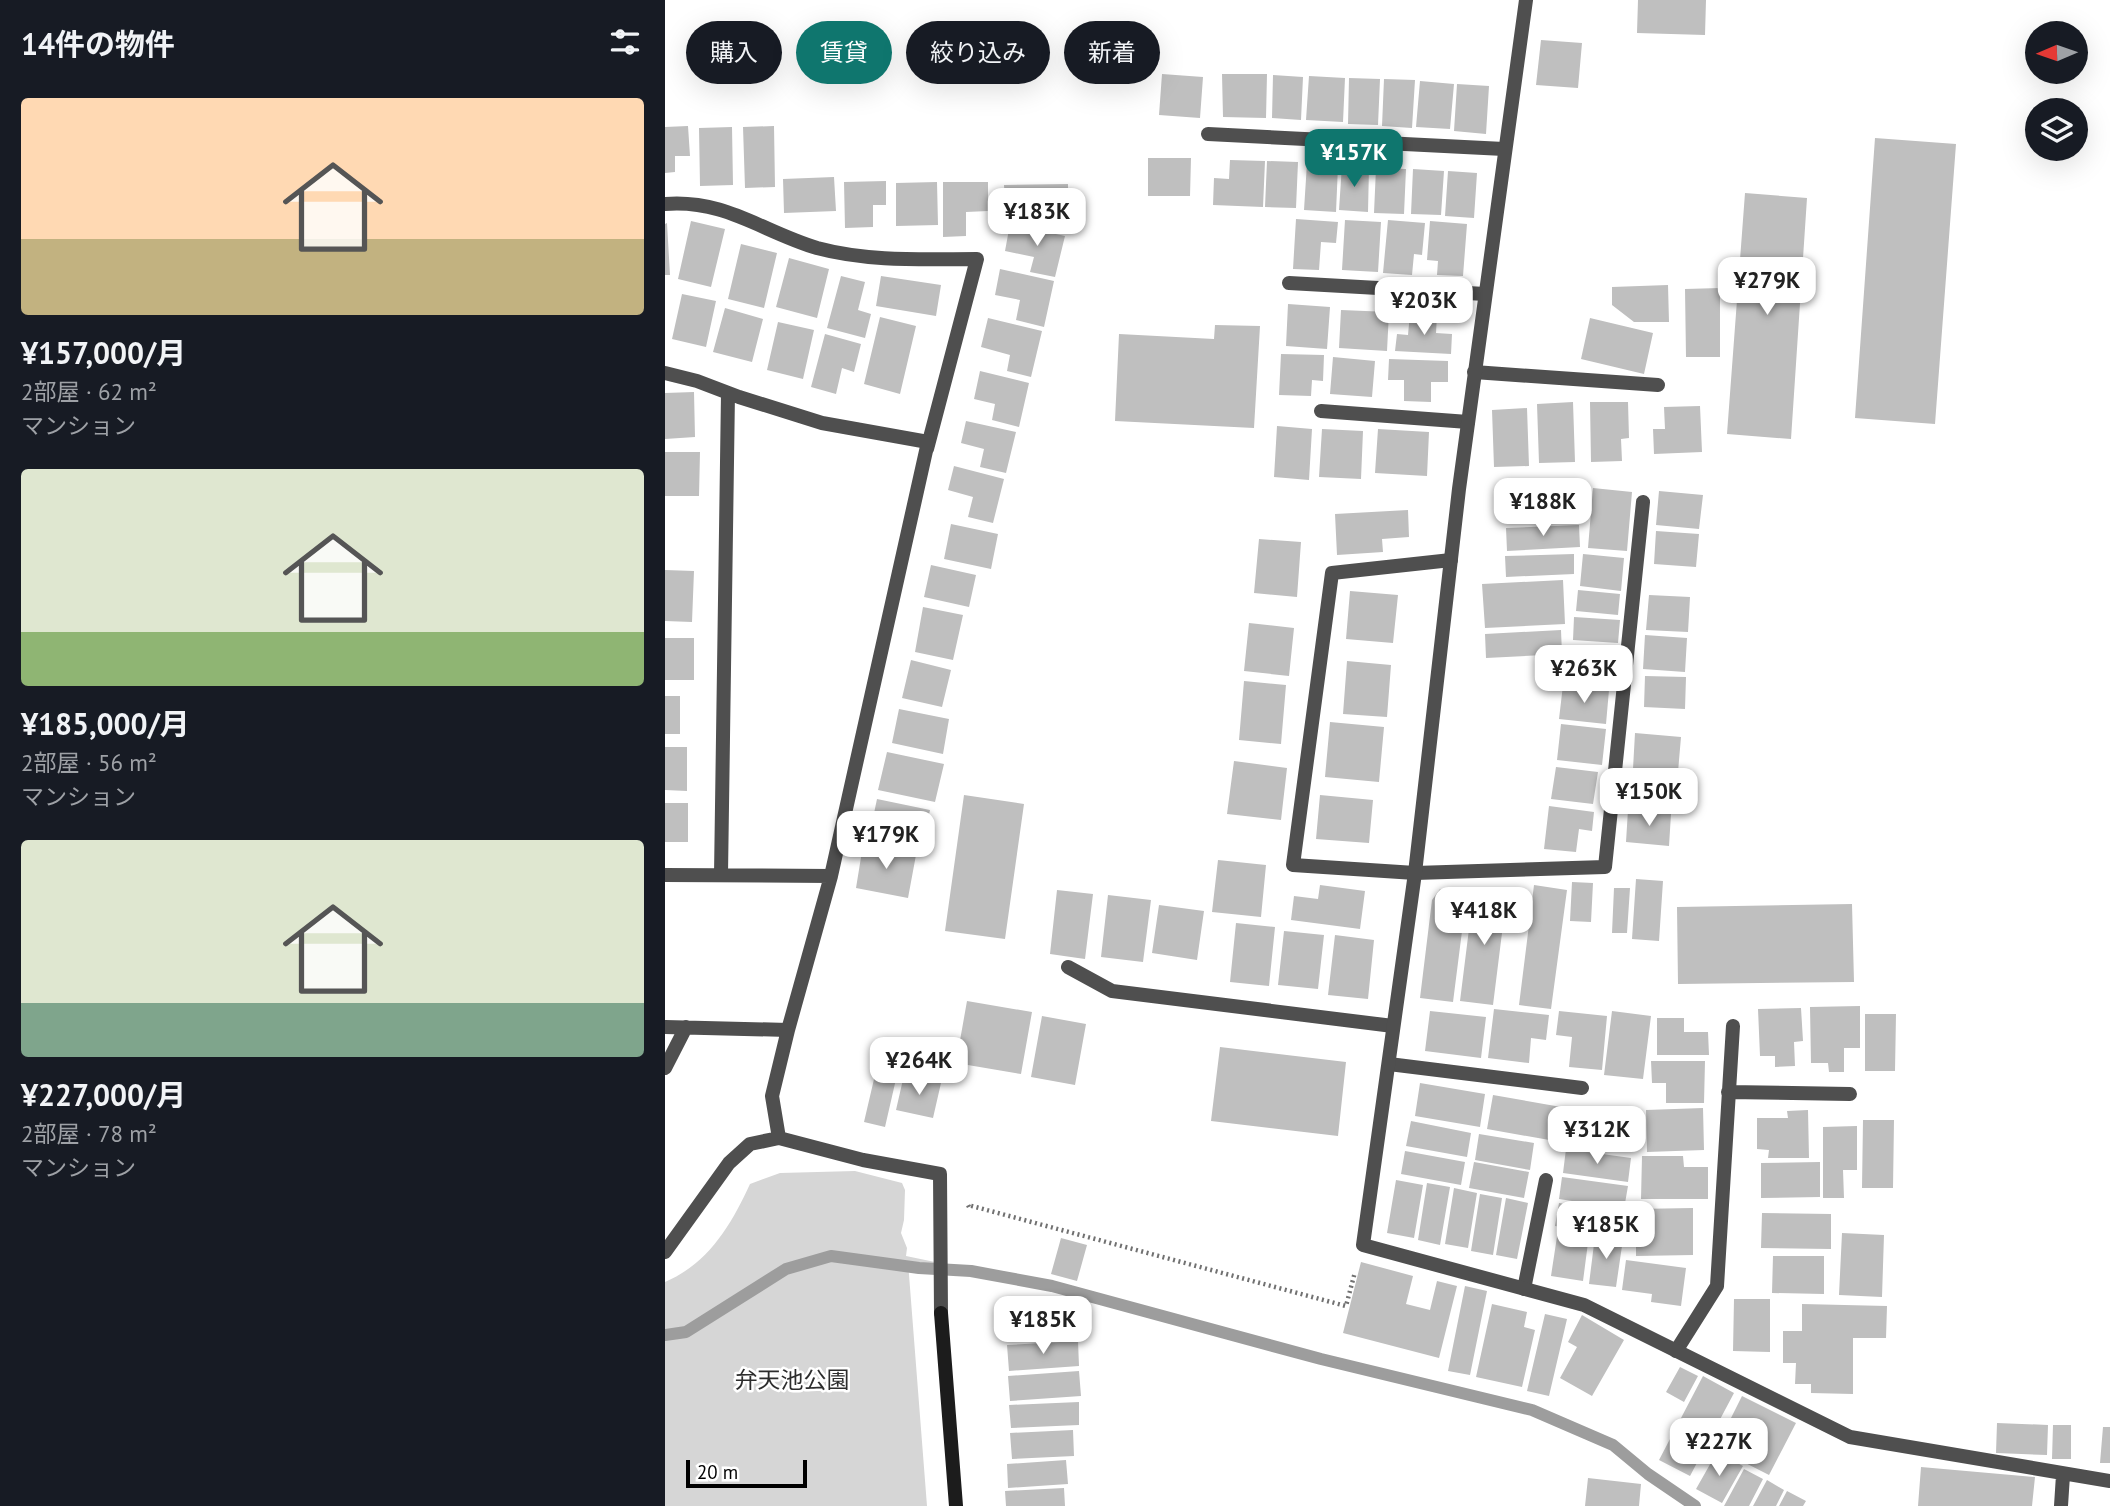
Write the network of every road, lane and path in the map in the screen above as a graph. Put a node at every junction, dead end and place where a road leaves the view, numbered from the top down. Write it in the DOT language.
graph roads {
  1 [pos="1526,0"];
  2 [pos="1208,134"];
  3 [pos="1504,149"];
  4 [pos="665,204"];
  5 [pos="1289,283"];
  6 [pos="1485,294"];
  7 [pos="1474,372"];
  8 [pos="665,373"];
  9 [pos="1658,385"];
  10 [pos="728,393"];
  11 [pos="1321,411"];
  12 [pos="1468,422"];
  13 [pos="927,449"];
  14 [pos="1643,502"];
  15 [pos="1451,560"];
  16 [pos="1415,873"];
  17 [pos="665,875"];
  18 [pos="721,876"];
  19 [pos="831,876"];
  20 [pos="1068,967"];
  21 [pos="1393,1026"];
  22 [pos="1733,1026"];
  23 [pos="665,1027"];
  24 [pos="686,1027"];
  25 [pos="788,1030"];
  26 [pos="1388,1064"];
  27 [pos="665,1068"];
  28 [pos="1582,1088"];
  29 [pos="1728,1092"];
  30 [pos="1850,1094"];
  31 [pos="779,1138"];
  32 [pos="1546,1180"];
  33 [pos="969,1218"];
  34 [pos="1365,1235"];
  35 [pos="665,1252"];
  36 [pos="1524,1289"];
  37 [pos="1676,1350"];
  38 [pos="2063,1475"];
  39 [pos="2110,1481"];
  40 [pos="955,1506"];
  41 [pos="2061,1506"];
  1 -- 3 [label="street"];
  2 -- 3 [label="street"];
  3 -- 6 [label="street"];
  4 -- 13 [label="street"];
  5 -- 6 [label="street"];
  6 -- 7 [label="street"];
  7 -- 9 [label="street"];
  7 -- 12 [label="street"];
  8 -- 10 [label="street"];
  10 -- 13 [label="street"];
  10 -- 18 [label="street"];
  11 -- 12 [label="street"];
  12 -- 15 [label="street"];
  13 -- 19 [label="street"];
  14 -- 16 [label="street"];
  15 -- 16 [label="street"];
  15 -- 16 [label="street"];
  16 -- 21 [label="street"];
  17 -- 18 [label="street"];
  18 -- 19 [label="street"];
  19 -- 25 [label="street"];
  20 -- 21 [label="street"];
  21 -- 26 [label="street"];
  22 -- 29 [label="street"];
  23 -- 24 [label="street"];
  24 -- 25 [label="street"];
  24 -- 27 [label="street"];
  25 -- 31 [label="street"];
  26 -- 28 [label="street"];
  26 -- 34 [label="street"];
  29 -- 30 [label="street"];
  29 -- 37 [label="street"];
  31 -- 35 [label="street"];
  31 -- 40 [label="street"];
  32 -- 36 [label="street"];
  33 -- 34 [label="path"];
  34 -- 36 [label="street"];
  36 -- 37 [label="street"];
  37 -- 38 [label="street"];
  38 -- 39 [label="street"];
  38 -- 41 [label="street"];
}
